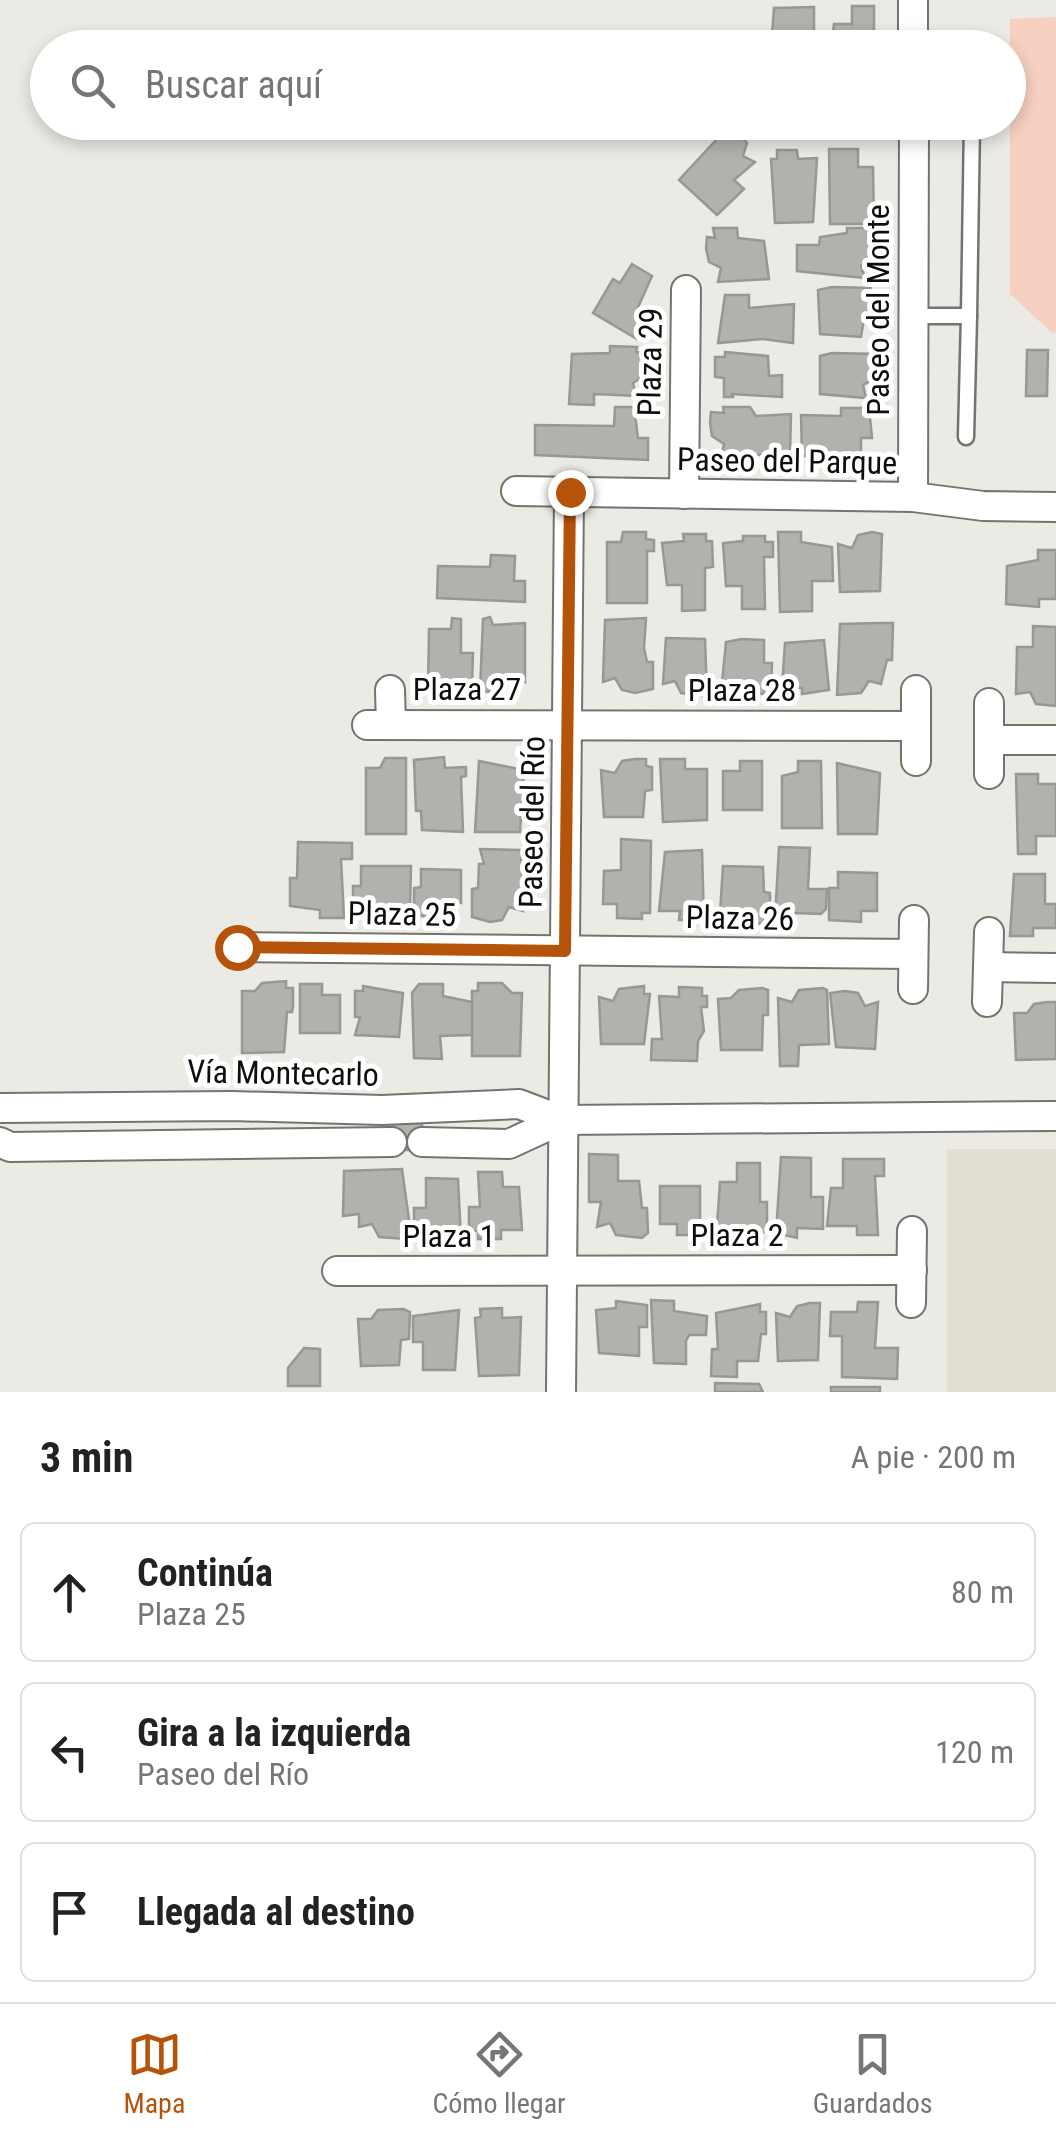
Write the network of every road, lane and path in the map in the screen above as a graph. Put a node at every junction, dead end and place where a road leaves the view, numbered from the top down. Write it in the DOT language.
graph roads {
  1 [pos="912,0"];
  2 [pos="913,30"];
  3 [pos="914,140"];
  4 [pos="972,140"];
  5 [pos="686,290"];
  6 [pos="914,316"];
  7 [pos="968,316"];
  8 [pos="966,437"];
  9 [pos="516,491"];
  10 [pos="570,492"];
  11 [pos="684,494"];
  12 [pos="913,498"];
  13 [pos="1056,507"];
  14 [pos="390,690"];
  15 [pos="916,690"];
  16 [pos="990,703"];
  17 [pos="568,724"];
  18 [pos="916,726"];
  19 [pos="990,740"];
  20 [pos="1056,740"];
  21 [pos="916,761"];
  22 [pos="990,774"];
  23 [pos="914,920"];
  24 [pos="989,932"];
  25 [pos="237,947"];
  26 [pos="565,951"];
  27 [pos="914,954"];
  28 [pos="988,967"];
  29 [pos="1056,968"];
  30 [pos="913,988"];
  31 [pos="986,1002"];
  32 [pos="0,1108"];
  33 [pos="1056,1116"];
  34 [pos="561,1120"];
  35 [pos="0,1142"];
  36 [pos="392,1142"];
  37 [pos="422,1142"];
  38 [pos="912,1232"];
  39 [pos="562,1270"];
  40 [pos="912,1270"];
  41 [pos="337,1271"];
  42 [pos="911,1303"];
  43 [pos="561,1392"];
  1 -- 2 [label="street"];
  3 -- 6 [label="street, Paseo del Monte"];
  4 -- 7 [label="lane"];
  5 -- 11 [label="street, Plaza 29"];
  6 -- 7 [label="lane"];
  6 -- 12 [label="street, Paseo del Monte"];
  7 -- 8 [label="lane"];
  9 -- 10 [label="street, Paseo del Parque"];
  10 -- 11 [label="street, Paseo del Parque"];
  10 -- 17 [label="street, Paseo del Río"];
  11 -- 12 [label="street, Paseo del Parque"];
  12 -- 13 [label="street, Paseo del Parque"];
  14 -- 17 [label="street, Plaza 27"];
  15 -- 18 [label="street"];
  16 -- 19 [label="street"];
  17 -- 18 [label="street, Plaza 28"];
  17 -- 26 [label="street, Paseo del Río"];
  18 -- 21 [label="street"];
  19 -- 20 [label="street"];
  19 -- 22 [label="street"];
  23 -- 27 [label="street"];
  24 -- 28 [label="street"];
  25 -- 26 [label="street, Plaza 25"];
  26 -- 27 [label="street, Plaza 26"];
  26 -- 34 [label="street, Paseo del Río"];
  27 -- 30 [label="street"];
  28 -- 29 [label="street"];
  28 -- 31 [label="street"];
  32 -- 34 [label="street, Vía Montecarlo"];
  33 -- 34 [label="street, Vía Montecarlo"];
  34 -- 37 [label="street, Vía Montecarlo"];
  34 -- 39 [label="street, Paseo del Río"];
  35 -- 36 [label="street, Vía Montecarlo"];
  38 -- 40 [label="street"];
  39 -- 40 [label="street, Plaza 2"];
  39 -- 41 [label="street, Plaza 1"];
  39 -- 43 [label="street, Paseo del Río"];
  40 -- 42 [label="street"];
}
